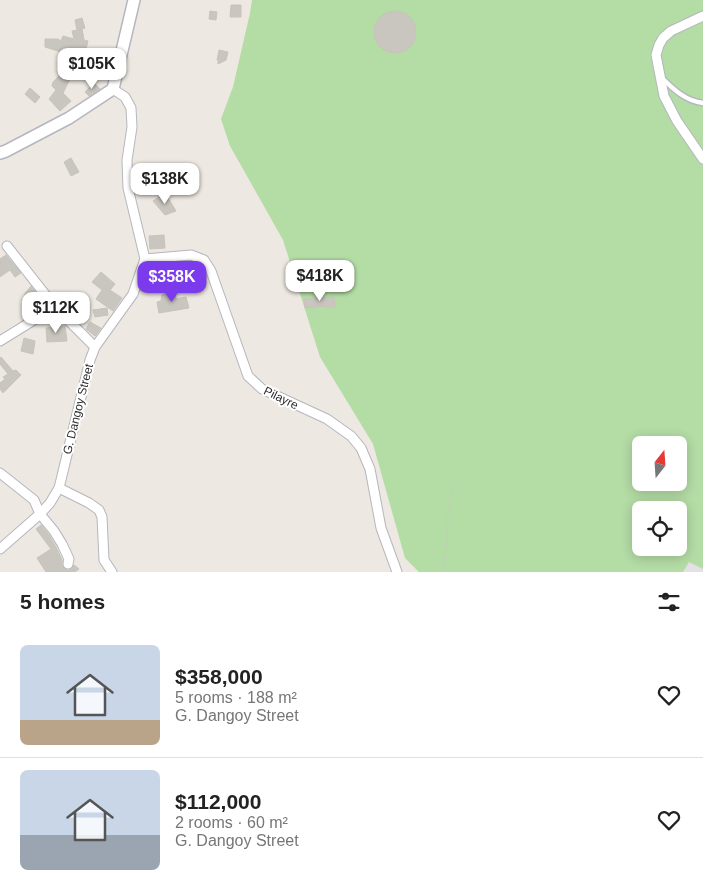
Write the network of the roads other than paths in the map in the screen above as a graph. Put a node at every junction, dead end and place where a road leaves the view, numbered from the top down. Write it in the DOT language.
graph roads {
  1 [pos="134,0"];
  2 [pos="703,16"];
  3 [pos="660,75"];
  4 [pos="114,88"];
  5 [pos="703,103"];
  6 [pos="0,153"];
  7 [pos="703,159"];
  8 [pos="7,246"];
  9 [pos="145,259"];
  10 [pos="55,307"];
  11 [pos="0,341"];
  12 [pos="95,347"];
  13 [pos="0,473"];
  14 [pos="59,488"];
  15 [pos="40,514"];
  16 [pos="0,549"];
  17 [pos="68,564"];
  18 [pos="112,572"];
  19 [pos="397,572"];
  1 -- 4 [label="street"];
  2 -- 3 [label="street"];
  3 -- 5 [label="lane"];
  3 -- 7 [label="street"];
  4 -- 6 [label="street"];
  4 -- 9 [label="street"];
  8 -- 10 [label="street"];
  9 -- 12 [label="street, G. Dangoy Street"];
  9 -- 19 [label="street, Pilayre"];
  10 -- 11 [label="street"];
  10 -- 12 [label="street"];
  12 -- 14 [label="street, G. Dangoy Street"];
  13 -- 15 [label="street"];
  14 -- 15 [label="street, G. Dangoy Street"];
  14 -- 18 [label="street"];
  15 -- 16 [label="street, G. Dangoy Street"];
  15 -- 17 [label="street"];
}
